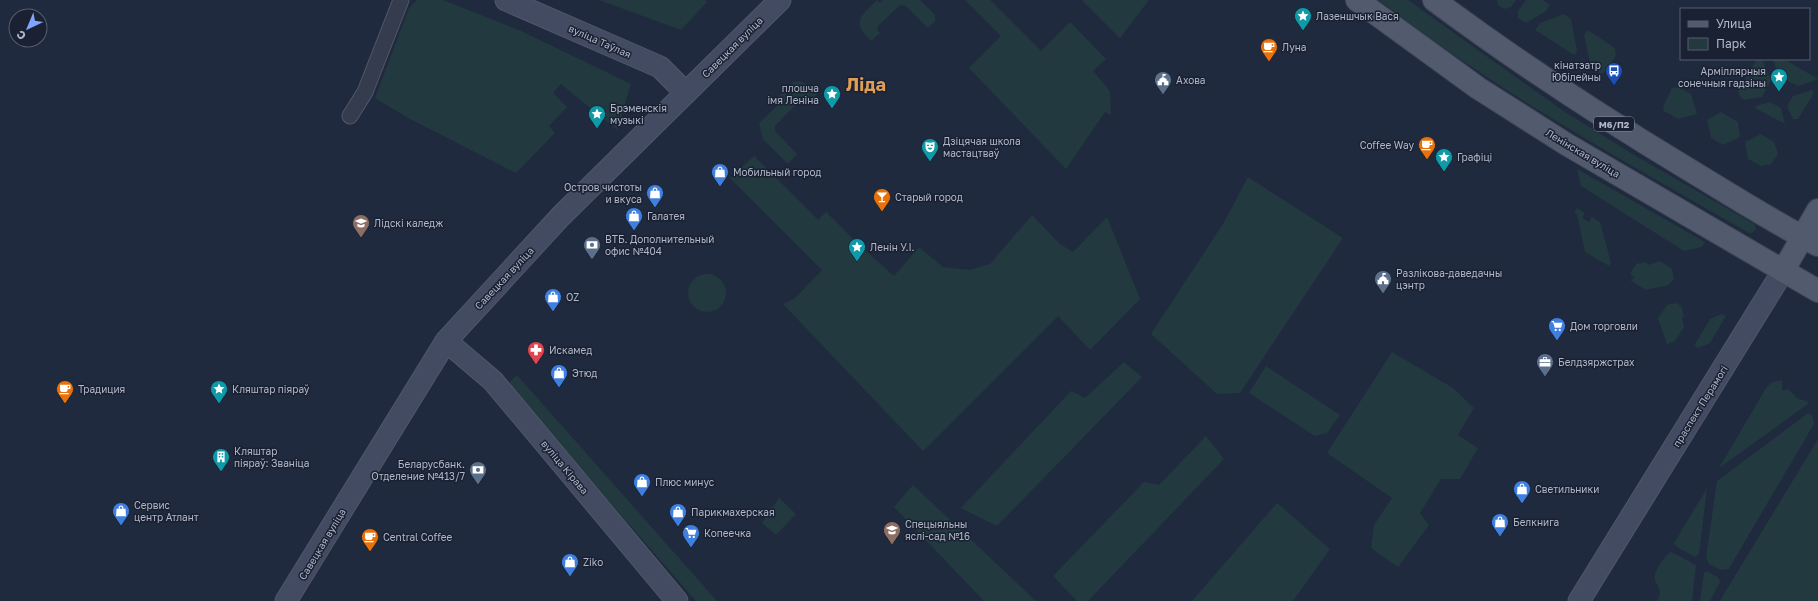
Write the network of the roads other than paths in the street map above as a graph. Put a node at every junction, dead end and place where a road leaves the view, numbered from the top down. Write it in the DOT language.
graph roads {
  1 [pos="401,0"];
  2 [pos="506,0"];
  3 [pos="780,0"];
  4 [pos="1357,0"];
  5 [pos="1434,0"];
  6 [pos="686,93"];
  7 [pos="350,116"];
  8 [pos="1818,210"];
  9 [pos="1810,241"];
  10 [pos="1783,271"];
  11 [pos="1818,291"];
  12 [pos="446,341"];
  13 [pos="286,601"];
  14 [pos="677,601"];
  15 [pos="1579,601"];
  1 -- 7 [label="street"];
  2 -- 6 [label="main road, вуліца Таўлая"];
  3 -- 6 [label="main road, Савецкая вуліца"];
  4 -- 10 [label="main road, Ленінская вуліца"];
  5 -- 9 [label="main road, М6/П2"];
  6 -- 12 [label="main road, Савецкая вуліца"];
  8 -- 9 [label="main road, праспект Перамогі"];
  9 -- 10 [label="main road, праспект Перамогі"];
  10 -- 11 [label="main road, Ленінская вуліца"];
  10 -- 15 [label="main road, праспект Перамогі"];
  12 -- 13 [label="main road, Савецкая вуліца"];
  12 -- 14 [label="main road, вуліца Кірава"];
}
